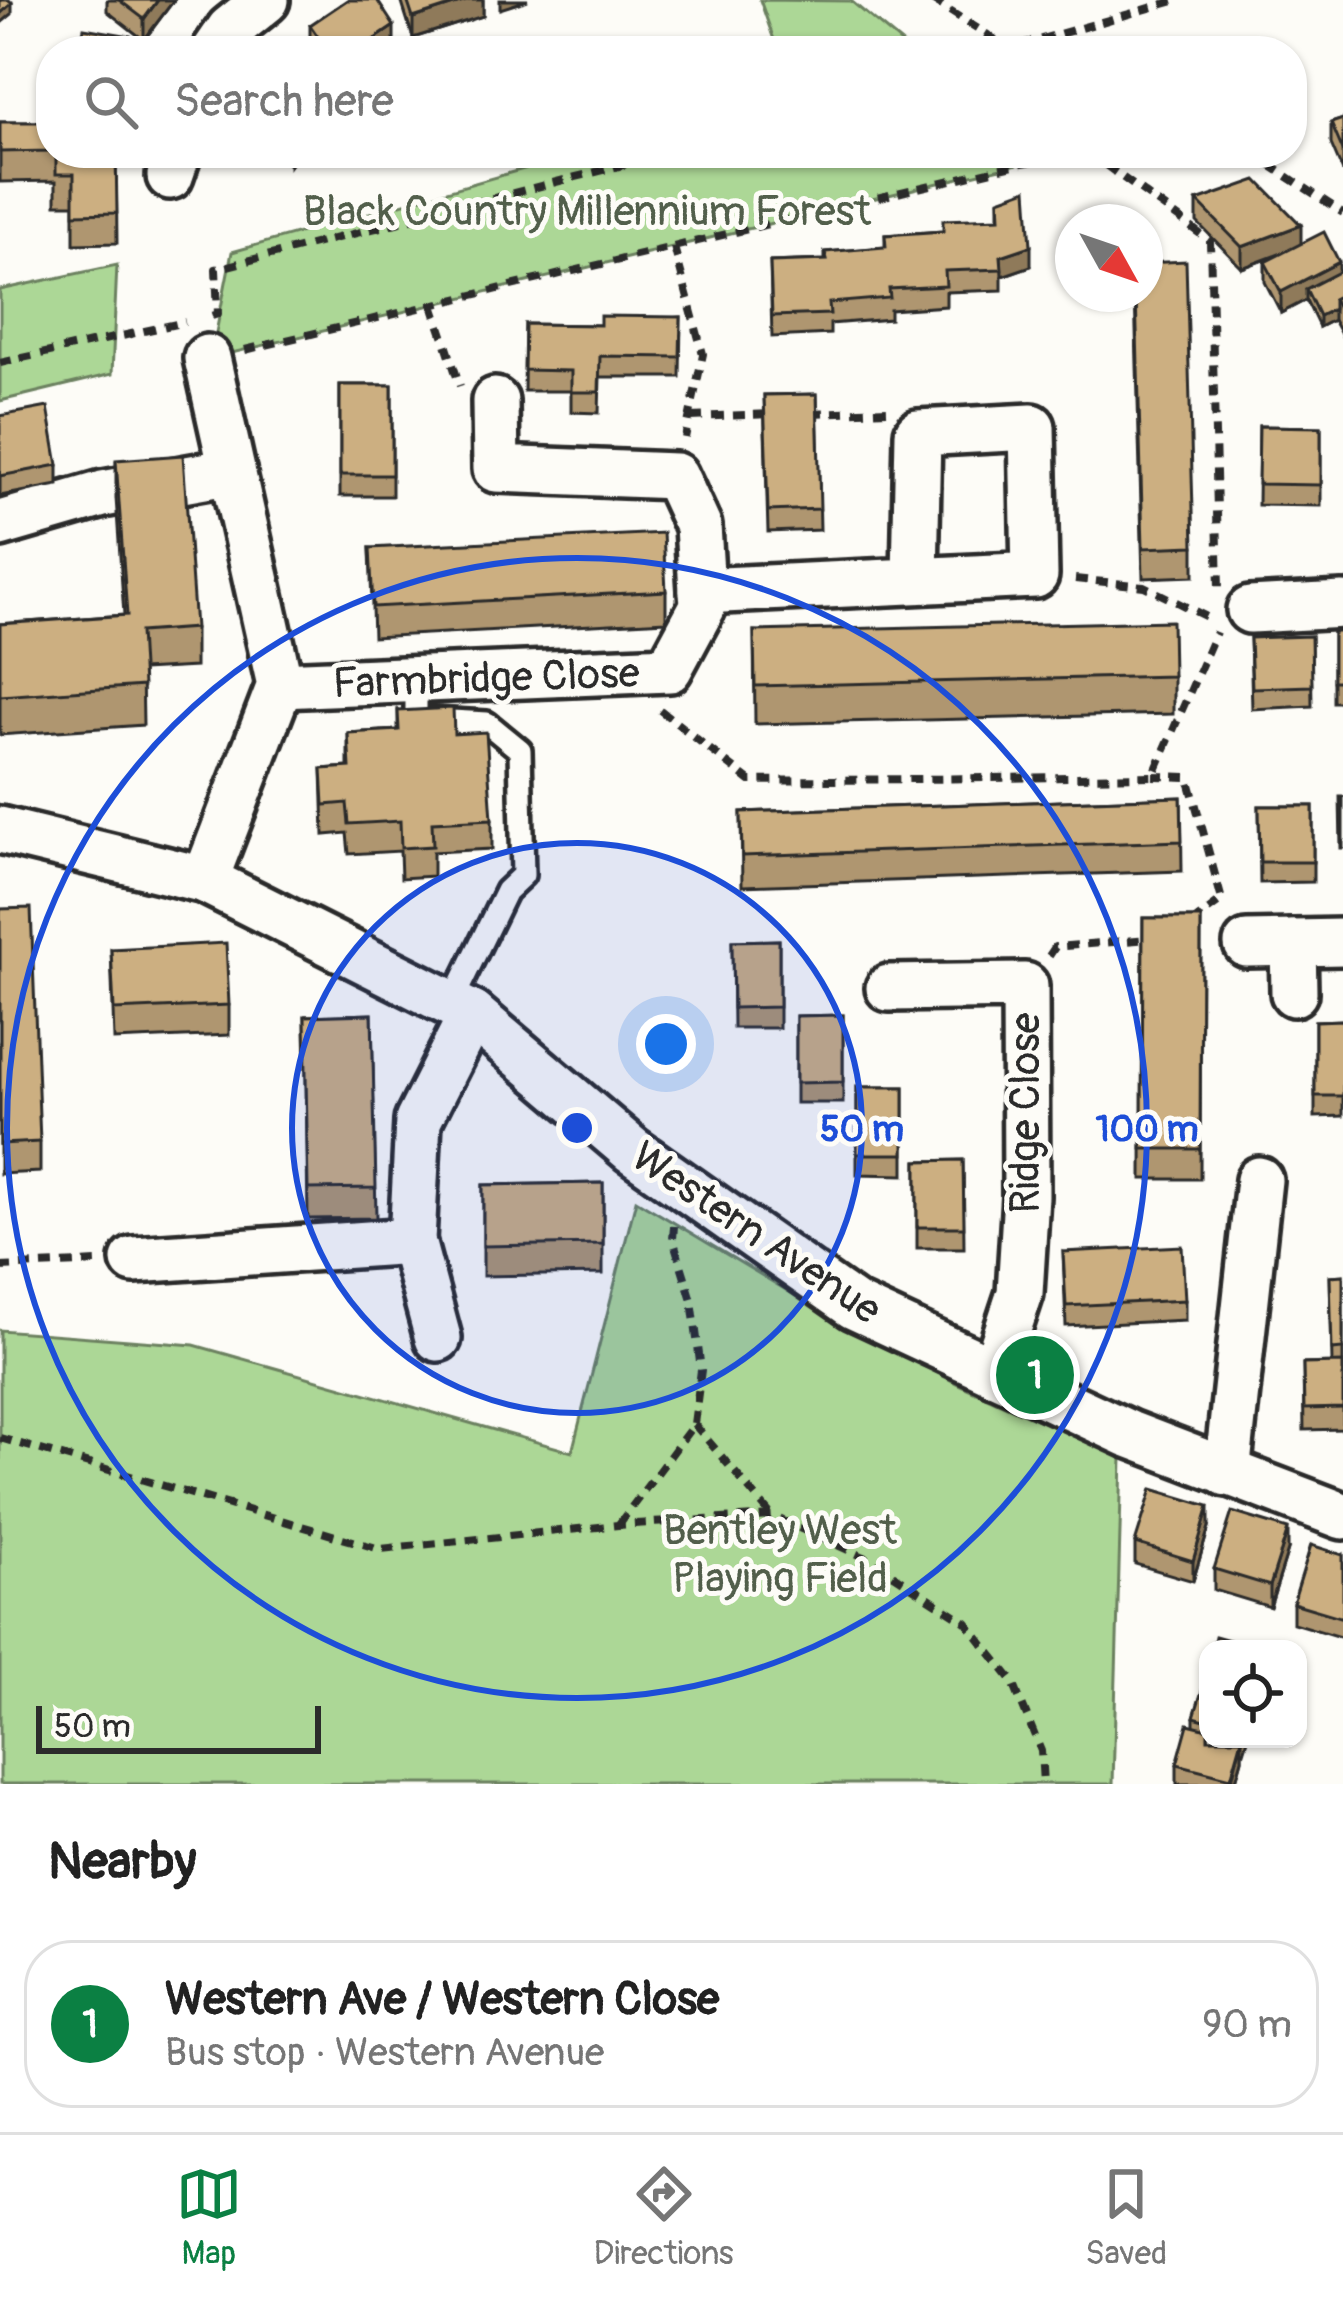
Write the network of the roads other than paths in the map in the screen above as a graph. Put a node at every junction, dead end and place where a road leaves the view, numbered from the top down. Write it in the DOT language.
graph roads {
  1 [pos="266,0"];
  2 [pos="225,36"];
  3 [pos="209,367"];
  4 [pos="495,401"];
  5 [pos="232,471"];
  6 [pos="0,524"];
  7 [pos="915,578"];
  8 [pos="702,591"];
  9 [pos="1343,605"];
  10 [pos="1235,617"];
  11 [pos="416,680"];
  12 [pos="280,686"];
  13 [pos="0,830"];
  14 [pos="206,880"];
  15 [pos="1343,942"];
  16 [pos="1293,943"];
  17 [pos="1246,944"];
  18 [pos="889,988"];
  19 [pos="1294,993"];
  20 [pos="461,1009"];
  21 [pos="1258,1180"];
  22 [pos="412,1241"];
  23 [pos="134,1260"];
  24 [pos="438,1337"];
  25 [pos="994,1372"];
  26 [pos="1227,1473"];
  27 [pos="1343,1516"];
  1 -- 2 [label="street"];
  3 -- 5 [label="street"];
  4 -- 8 [label="street, Farmbridge Close"];
  5 -- 6 [label="street"];
  5 -- 12 [label="street"];
  7 -- 7 [label="street"];
  7 -- 8 [label="street"];
  8 -- 11 [label="street, Farmbridge Close"];
  9 -- 10 [label="street"];
  11 -- 12 [label="street, Farmbridge Close"];
  11 -- 20 [label="lane"];
  12 -- 14 [label="street"];
  13 -- 14 [label="street, Western Avenue"];
  14 -- 20 [label="street, Western Avenue"];
  15 -- 16 [label="street"];
  16 -- 17 [label="street"];
  16 -- 19 [label="street"];
  18 -- 25 [label="street, Ridge Close"];
  20 -- 22 [label="street"];
  20 -- 25 [label="street, Western Avenue"];
  21 -- 26 [label="street"];
  22 -- 23 [label="street"];
  22 -- 24 [label="street"];
  25 -- 26 [label="street, Western Avenue"];
  26 -- 27 [label="street, Western Avenue"];
}
